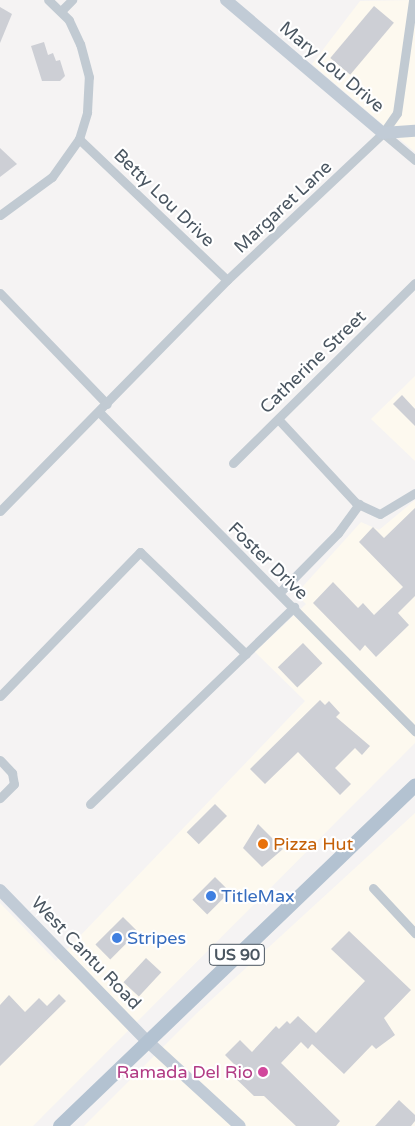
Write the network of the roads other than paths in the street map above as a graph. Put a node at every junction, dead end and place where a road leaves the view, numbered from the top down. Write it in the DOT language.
graph roads {
  1 [pos="48,0"];
  2 [pos="72,0"];
  3 [pos="226,0"];
  4 [pos="413,0"];
  5 [pos="61,11"];
  6 [pos="415,131"];
  7 [pos="384,133"];
  8 [pos="78,139"];
  9 [pos="415,160"];
  10 [pos="0,215"];
  11 [pos="227,280"];
  12 [pos="415,283"];
  13 [pos="0,293"];
  14 [pos="107,404"];
  15 [pos="100,413"];
  16 [pos="278,419"];
  17 [pos="233,463"];
  18 [pos="415,493"];
  19 [pos="359,504"];
  20 [pos="0,511"];
  21 [pos="279,593"];
  22 [pos="294,607"];
  23 [pos="246,654"];
  24 [pos="0,696"];
  25 [pos="415,731"];
  26 [pos="0,760"];
  27 [pos="415,785"];
  28 [pos="0,798"];
  29 [pos="90,804"];
  30 [pos="373,888"];
  31 [pos="0,890"];
  32 [pos="415,932"];
  33 [pos="146,1040"];
  34 [pos="60,1126"];
  35 [pos="240,1126"];
  1 -- 5 [label="street"];
  2 -- 5 [label="street"];
  3 -- 7 [label="street, Mary Lou Drive"];
  4 -- 7 [label="street, Margaret Lane"];
  5 -- 8 [label="street"];
  6 -- 7 [label="street"];
  7 -- 9 [label="street, Mary Lou Drive"];
  7 -- 11 [label="street, Margaret Lane"];
  8 -- 10 [label="street"];
  8 -- 11 [label="street, Betty Lou Drive"];
  11 -- 14 [label="street, Margaret Lane"];
  12 -- 16 [label="street, Catherine Street"];
  13 -- 14 [label="street"];
  14 -- 15 [label="street, Margaret Lane"];
  15 -- 20 [label="street"];
  15 -- 21 [label="street, Foster Drive"];
  16 -- 17 [label="street, Catherine Street"];
  16 -- 19 [label="street"];
  18 -- 19 [label="street"];
  19 -- 21 [label="street"];
  21 -- 22 [label="street, Foster Drive"];
  22 -- 23 [label="street"];
  22 -- 25 [label="street, Foster Drive"];
  23 -- 24 [label="street"];
  23 -- 29 [label="street"];
  26 -- 28 [label="street"];
  27 -- 33 [label="main road, US 90"];
  30 -- 32 [label="street"];
  31 -- 33 [label="street, West Cantu Road"];
  33 -- 34 [label="main road, US 90"];
  33 -- 35 [label="street, West Cantu Road"];
}
